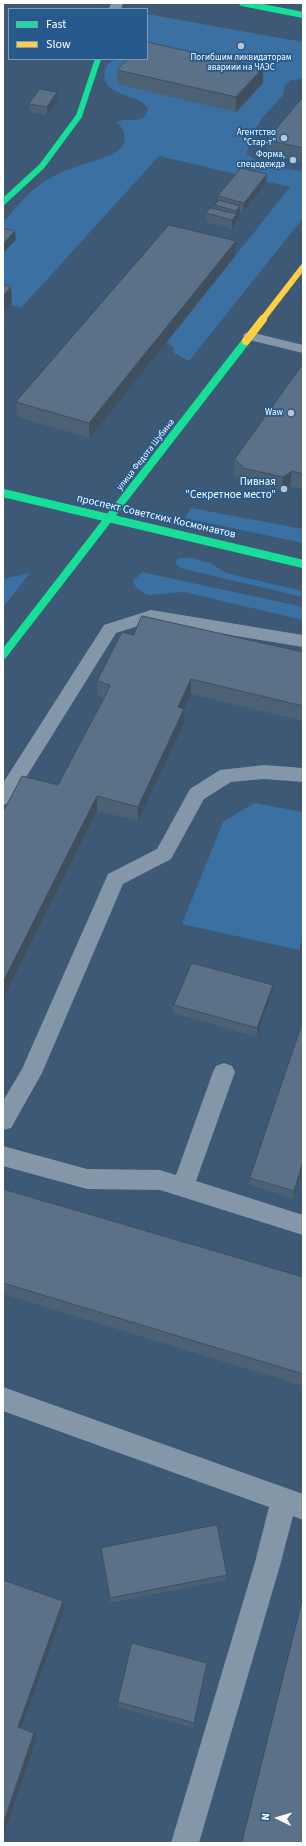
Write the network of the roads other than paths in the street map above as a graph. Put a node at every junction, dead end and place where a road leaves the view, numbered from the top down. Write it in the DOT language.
graph roads {
  1 [pos="242,3"];
  2 [pos="303,15"];
  3 [pos="98,60"];
  4 [pos="3,202"];
  5 [pos="303,267"];
  6 [pos="250,336"];
  7 [pos="303,349"];
  8 [pos="3,493"];
  9 [pos="109,518"];
  10 [pos="303,564"];
  11 [pos="303,641"];
  12 [pos="3,655"];
  13 [pos="303,776"];
  14 [pos="3,798"];
  15 [pos="224,1072"];
  16 [pos="3,1121"];
  17 [pos="3,1156"];
  18 [pos="183,1187"];
  19 [pos="303,1225"];
  20 [pos="3,1398"];
  21 [pos="293,1503"];
  22 [pos="185,1843"];
  1 -- 2 [label="street"];
  3 -- 4 [label="street"];
  5 -- 6 [label="street, улица Федота Шубина"];
  6 -- 7 [label="lane"];
  6 -- 9 [label="street, улица Федота Шубина"];
  8 -- 9 [label="street, проспект Советских Космонавтов"];
  9 -- 10 [label="street, проспект Советских Космонавтов"];
  9 -- 12 [label="street, улица Федота Шубина"];
  11 -- 14 [label="lane"];
  13 -- 16 [label="lane"];
  15 -- 18 [label="lane"];
  17 -- 18 [label="lane"];
  18 -- 19 [label="lane"];
  20 -- 21 [label="lane"];
  21 -- 22 [label="lane"];
}
